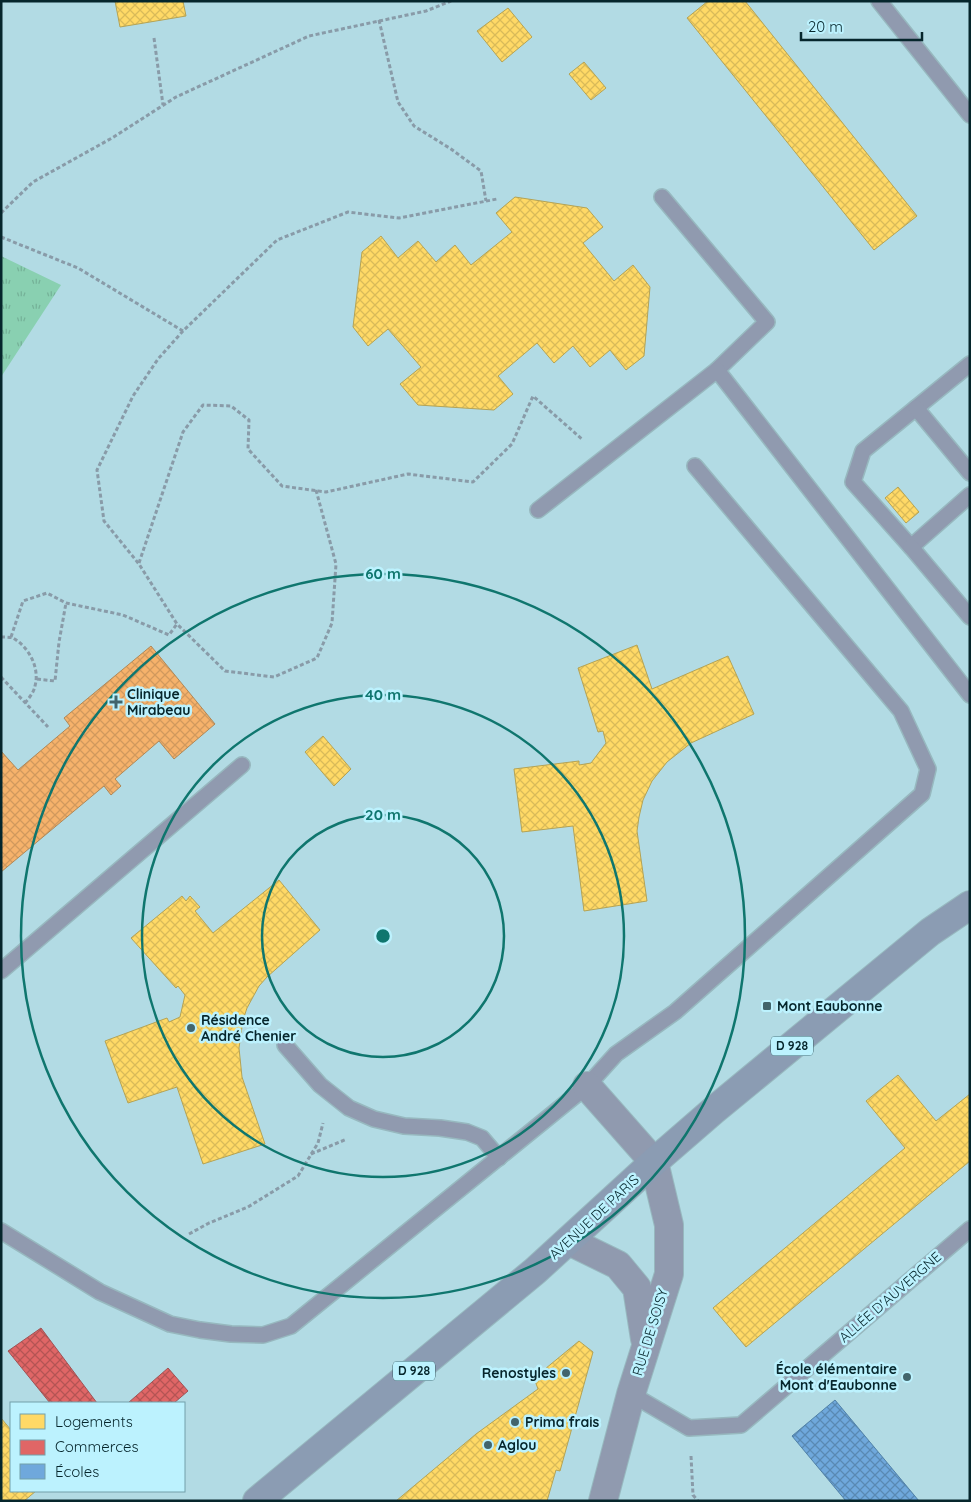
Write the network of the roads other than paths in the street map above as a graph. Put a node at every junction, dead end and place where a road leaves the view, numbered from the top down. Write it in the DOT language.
graph roads {
  1 [pos="879,1"];
  2 [pos="970,115"];
  3 [pos="662,197"];
  4 [pos="970,364"];
  5 [pos="717,370"];
  6 [pos="916,408"];
  7 [pos="694,466"];
  8 [pos="970,473"];
  9 [pos="970,495"];
  10 [pos="538,510"];
  11 [pos="911,547"];
  12 [pos="970,617"];
  13 [pos="970,695"];
  14 [pos="242,765"];
  15 [pos="970,888"];
  16 [pos="970,905"];
  17 [pos="930,932"];
  18 [pos="1,971"];
  19 [pos="285,1044"];
  20 [pos="587,1086"];
  21 [pos="499,1158"];
  22 [pos="654,1162"];
  23 [pos="970,1229"];
  24 [pos="1,1231"];
  25 [pos="569,1241"];
  26 [pos="646,1343"];
  27 [pos="631,1394"];
  28 [pos="257,1501"];
  29 [pos="603,1501"];
  1 -- 2 [label="lane"];
  3 -- 5 [label="lane"];
  4 -- 6 [label="lane"];
  5 -- 10 [label="lane"];
  5 -- 13 [label="lane"];
  6 -- 8 [label="lane"];
  6 -- 11 [label="lane"];
  7 -- 20 [label="lane"];
  9 -- 11 [label="lane"];
  11 -- 12 [label="lane"];
  14 -- 18 [label="lane"];
  15 -- 17 [label="main road, AVENUE DE PARIS / D 928"];
  16 -- 17 [label="main road, AVENUE DE PARIS / D 928"];
  17 -- 22 [label="main road, AVENUE DE PARIS / D 928"];
  19 -- 21 [label="lane"];
  20 -- 21 [label="lane"];
  20 -- 22 [label="street"];
  21 -- 24 [label="lane"];
  22 -- 25 [label="main road, AVENUE DE PARIS / D 928"];
  22 -- 26 [label="street, RUE DE SOISY"];
  23 -- 27 [label="lane, ALLÉE D'AUVERGNE"];
  25 -- 26 [label="street"];
  25 -- 28 [label="main road, AVENUE DE PARIS / D 928"];
  26 -- 27 [label="street, RUE DE SOISY"];
  27 -- 29 [label="street, RUE DE SOISY"];
}
